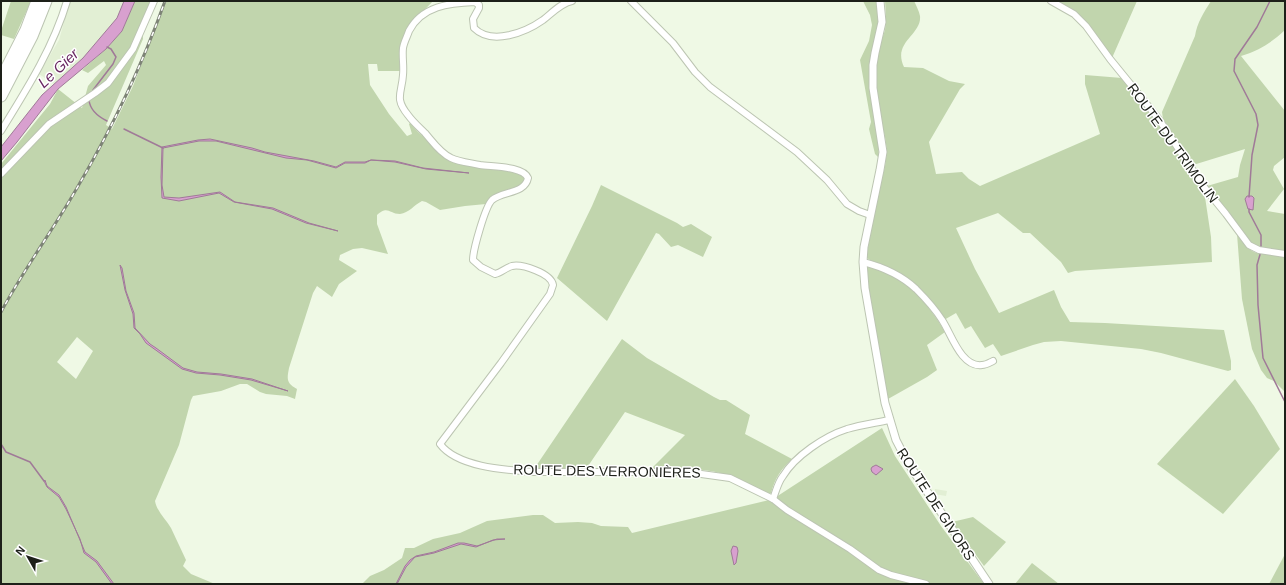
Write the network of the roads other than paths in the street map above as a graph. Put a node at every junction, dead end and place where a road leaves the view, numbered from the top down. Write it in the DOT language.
graph roads {
  1 [pos="37,1"];
  2 [pos="46,1"];
  3 [pos="67,1"];
  4 [pos="154,1"];
  5 [pos="572,1"];
  6 [pos="631,1"];
  7 [pos="880,1"];
  8 [pos="1051,1"];
  9 [pos="1,79"];
  10 [pos="1,96"];
  11 [pos="1,131"];
  12 [pos="1,174"];
  13 [pos="870,215"];
  14 [pos="1285,254"];
  15 [pos="863,262"];
  16 [pos="993,361"];
  17 [pos="889,420"];
  18 [pos="773,498"];
  19 [pos="926,584"];
  20 [pos="989,584"];
  1 -- 9 [label="highway"];
  2 -- 10 [label="highway"];
  3 -- 11 [label="street"];
  4 -- 12 [label="street"];
  5 -- 18 [label="street, ROUTE DES VERRONIÈRES"];
  6 -- 13 [label="street"];
  7 -- 13 [label="street, ROUTE DE GIVORS"];
  8 -- 14 [label="street, ROUTE DU TRIMOLIN"];
  13 -- 15 [label="street, ROUTE DE GIVORS"];
  15 -- 16 [label="street"];
  15 -- 17 [label="street, ROUTE DE GIVORS"];
  17 -- 18 [label="street"];
  17 -- 20 [label="street, ROUTE DE GIVORS"];
  18 -- 19 [label="street"];
}
